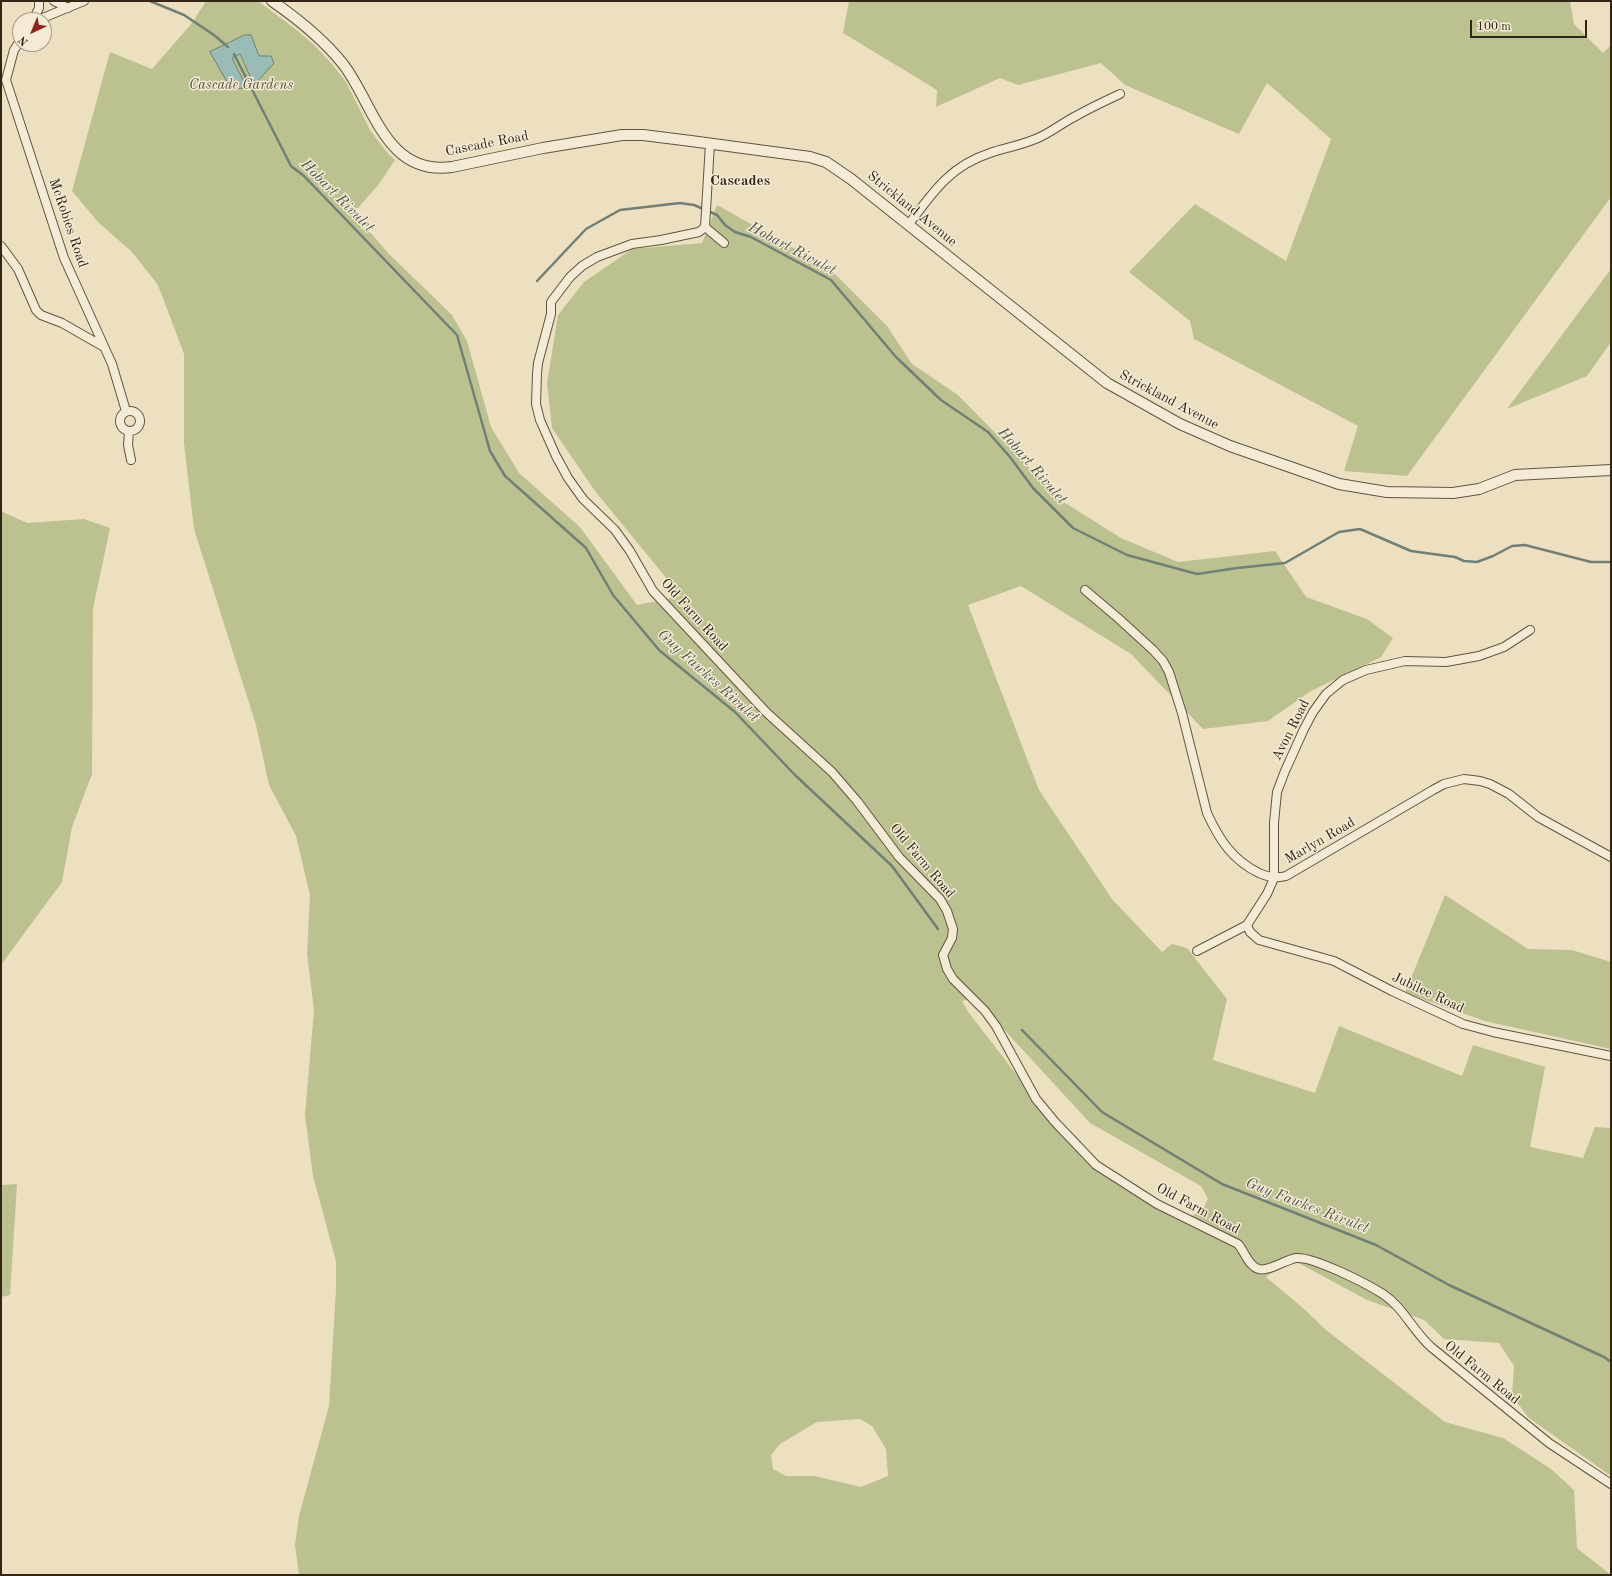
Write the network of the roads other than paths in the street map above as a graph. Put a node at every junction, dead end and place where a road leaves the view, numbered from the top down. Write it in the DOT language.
graph roads {
  1 [pos="39,1"];
  2 [pos="54,1"];
  3 [pos="84,1"];
  4 [pos="272,1"];
  5 [pos="68,8"];
  6 [pos="36,12"];
  7 [pos="52,14"];
  8 [pos="13,52"];
  9 [pos="4,79"];
  10 [pos="1120,94"];
  11 [pos="710,143"];
  12 [pos="909,224"];
  13 [pos="705,227"];
  14 [pos="724,243"];
  15 [pos="1,246"];
  16 [pos="104,346"];
  17 [pos="126,412"];
  18 [pos="129,431"];
  19 [pos="131,460"];
  20 [pos="1611,470"];
  21 [pos="1085,590"];
  22 [pos="1530,630"];
  23 [pos="1611,856"];
  24 [pos="1274,878"];
  25 [pos="1247,925"];
  26 [pos="1197,951"];
  27 [pos="1611,1056"];
  28 [pos="1611,1484"];
  1 -- 6 [label="street"];
  2 -- 5 [label="street"];
  3 -- 5 [label="street"];
  4 -- 11 [label="street, Cascade Road"];
  5 -- 7 [label="street"];
  8 -- 9 [label="street, McRobies Road"];
  9 -- 16 [label="street, McRobies Road"];
  10 -- 12 [label="street"];
  11 -- 12 [label="street, Strickland Avenue"];
  11 -- 13 [label="street"];
  12 -- 20 [label="street, Strickland Avenue"];
  13 -- 14 [label="street"];
  13 -- 28 [label="street, Old Farm Road"];
  15 -- 16 [label="street"];
  16 -- 17 [label="street, McRobies Road"];
  17 -- 18 [label="street"];
  17 -- 18 [label="street"];
  18 -- 19 [label="street"];
  21 -- 24 [label="street, Marlyn Road"];
  22 -- 24 [label="street, Avon Road"];
  23 -- 24 [label="street, Marlyn Road"];
  24 -- 25 [label="street"];
  25 -- 26 [label="street"];
  25 -- 27 [label="street, Jubilee Road"];
}
